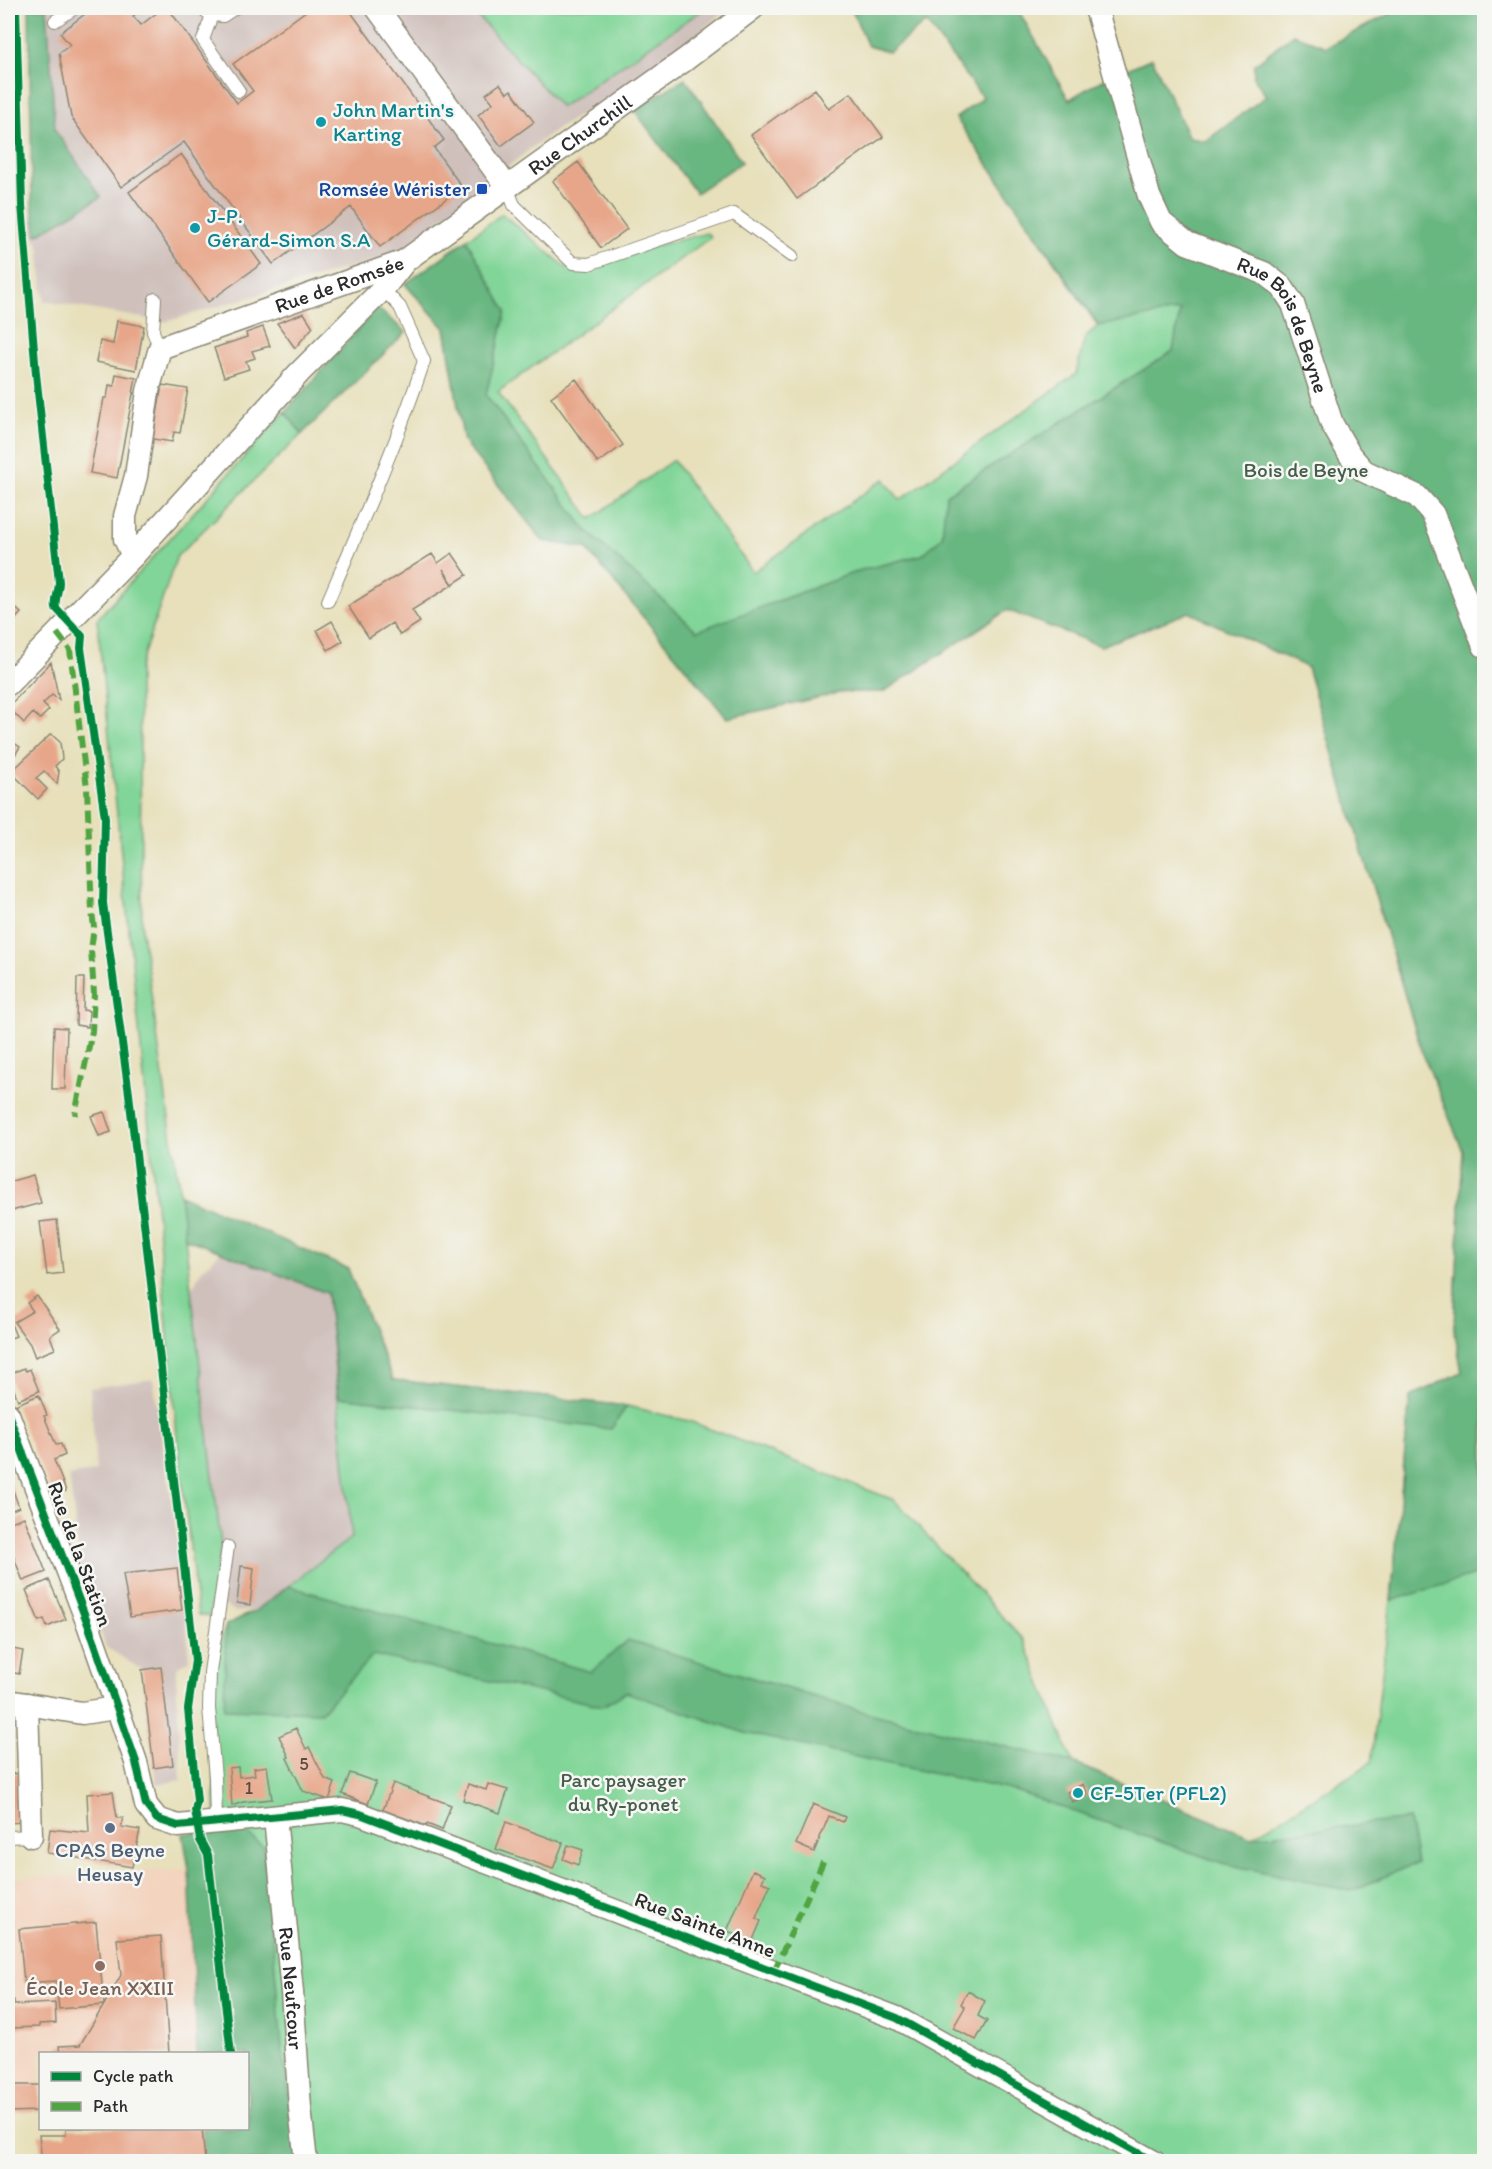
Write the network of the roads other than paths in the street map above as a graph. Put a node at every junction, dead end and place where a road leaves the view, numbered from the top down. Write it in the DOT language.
graph roads {
  1 [pos="75,8"];
  2 [pos="200,8"];
  3 [pos="235,8"];
  4 [pos="377,8"];
  5 [pos="753,8"];
  6 [pos="1096,8"];
  7 [pos="212,15"];
  8 [pos="55,21"];
  9 [pos="239,91"];
  10 [pos="507,187"];
  11 [pos="792,256"];
  12 [pos="406,260"];
  13 [pos="382,289"];
  14 [pos="155,299"];
  15 [pos="160,348"];
  16 [pos="132,556"];
  17 [pos="328,601"];
  18 [pos="1485,646"];
  19 [pos="8,684"];
  20 [pos="8,1414"];
  21 [pos="228,1547"];
  22 [pos="17,1702"];
  23 [pos="116,1708"];
  24 [pos="275,1817"];
  25 [pos="216,1823"];
  26 [pos="8,1836"];
  27 [pos="32,1836"];
  28 [pos="306,2162"];
  29 [pos="1154,2162"];
  1 -- 8 [label="lane"];
  2 -- 7 [label="lane"];
  3 -- 7 [label="lane"];
  4 -- 10 [label="street"];
  5 -- 10 [label="street, Rue Churchill"];
  6 -- 18 [label="street, Rue Bois de Beyne"];
  7 -- 9 [label="lane"];
  10 -- 11 [label="lane"];
  10 -- 12 [label="street, Rue Churchill"];
  12 -- 13 [label="street, Rue de Romsée"];
  12 -- 15 [label="street, Rue de Romsée"];
  13 -- 16 [label="street, Rue de Romsée"];
  13 -- 17 [label="lane"];
  14 -- 15 [label="lane"];
  15 -- 16 [label="street"];
  16 -- 19 [label="street, Rue de Romsée"];
  20 -- 23 [label="street, Rue de la Station"];
  21 -- 25 [label="lane"];
  22 -- 23 [label="street"];
  22 -- 27 [label="street"];
  23 -- 25 [label="street, Rue de la Station"];
  24 -- 25 [label="street, Rue Sainte Anne"];
  24 -- 28 [label="street, Rue Neufcour"];
  24 -- 29 [label="street, Rue Sainte Anne"];
  26 -- 27 [label="lane"];
}
